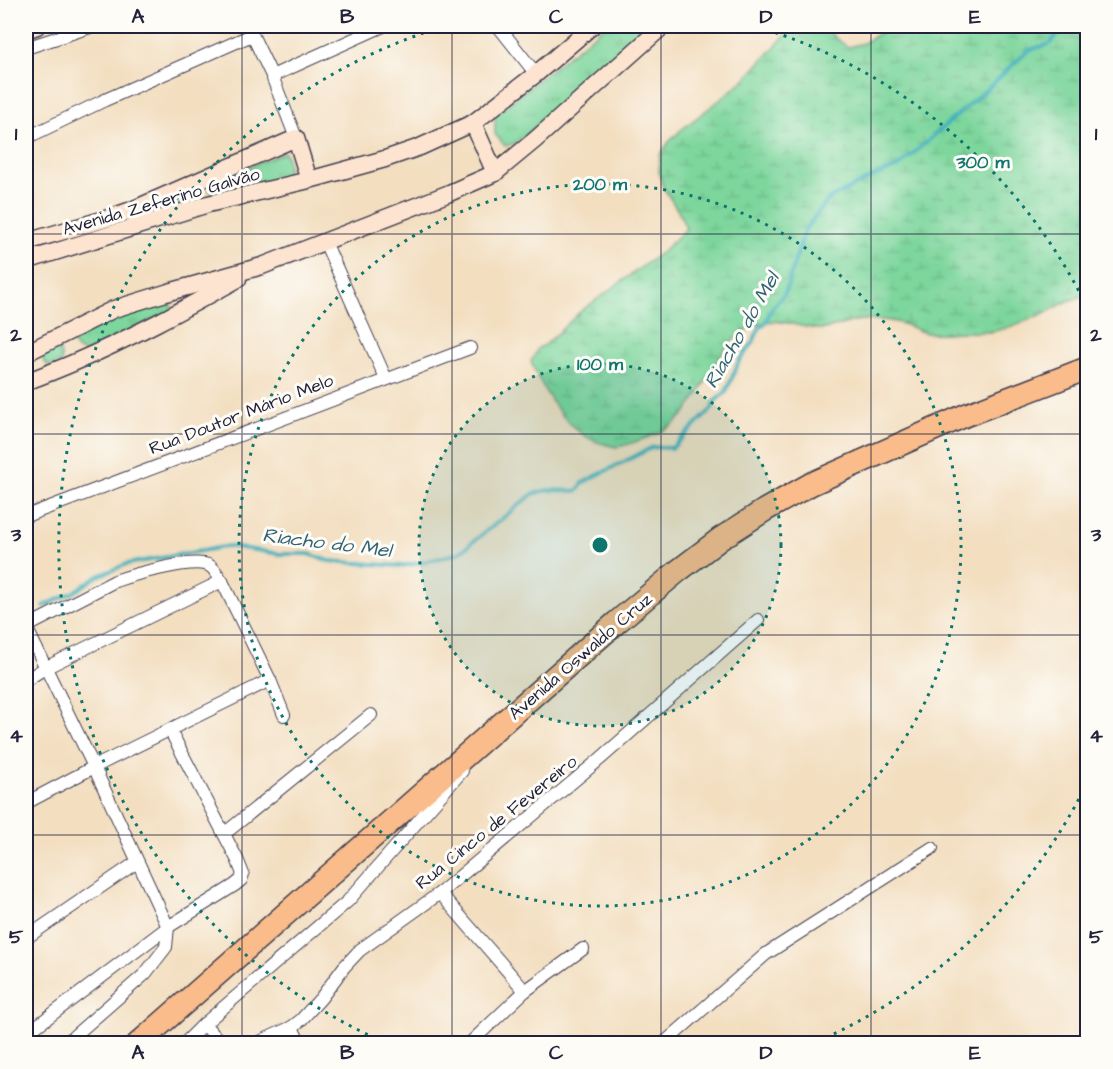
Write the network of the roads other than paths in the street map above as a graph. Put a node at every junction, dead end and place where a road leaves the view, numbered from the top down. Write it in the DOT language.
graph roads {
  1 [pos="37,26"];
  2 [pos="93,26"];
  3 [pos="383,26"];
  4 [pos="498,26"];
  5 [pos="592,26"];
  6 [pos="663,26"];
  7 [pos="26,30"];
  8 [pos="250,30"];
  9 [pos="26,48"];
  10 [pos="536,74"];
  11 [pos="272,76"];
  12 [pos="472,123"];
  13 [pos="26,138"];
  14 [pos="296,138"];
  15 [pos="495,173"];
  16 [pos="200,180"];
  17 [pos="309,180"];
  18 [pos="208,204"];
  19 [pos="26,242"];
  20 [pos="325,242"];
  21 [pos="26,261"];
  22 [pos="262,266"];
  23 [pos="169,292"];
  24 [pos="177,313"];
  25 [pos="62,336"];
  26 [pos="470,348"];
  27 [pos="26,351"];
  28 [pos="75,363"];
  29 [pos="1088,368"];
  30 [pos="33,379"];
  31 [pos="386,379"];
  32 [pos="26,516"];
  33 [pos="222,581"];
  34 [pos="758,620"];
  35 [pos="26,627"];
  36 [pos="45,668"];
  37 [pos="26,680"];
  38 [pos="270,680"];
  39 [pos="284,715"];
  40 [pos="371,715"];
  41 [pos="505,723"];
  42 [pos="170,730"];
  43 [pos="94,767"];
  44 [pos="26,803"];
  45 [pos="224,834"];
  46 [pos="932,848"];
  47 [pos="137,862"];
  48 [pos="440,893"];
  49 [pos="168,927"];
  50 [pos="26,938"];
  51 [pos="583,949"];
  52 [pos="525,991"];
  53 [pos="204,1024"];
  54 [pos="292,1027"];
  55 [pos="26,1034"];
  56 [pos="65,1044"];
  57 [pos="138,1044"];
  58 [pos="184,1044"];
  59 [pos="222,1044"];
  60 [pos="255,1044"];
  61 [pos="300,1044"];
  62 [pos="469,1044"];
  63 [pos="663,1044"];
  1 -- 7 [label="street"];
  2 -- 9 [label="street"];
  3 -- 11 [label="street"];
  4 -- 10 [label="street"];
  5 -- 10 [label="street, Avenida Zeferino Galvão"];
  6 -- 15 [label="street"];
  8 -- 11 [label="street"];
  8 -- 13 [label="street"];
  10 -- 12 [label="street, Avenida Zeferino Galvão"];
  11 -- 14 [label="street"];
  12 -- 15 [label="street"];
  12 -- 17 [label="street, Avenida Zeferino Galvão"];
  14 -- 16 [label="street, Avenida Zeferino Galvão"];
  14 -- 17 [label="street"];
  15 -- 20 [label="street"];
  16 -- 18 [label="street"];
  16 -- 19 [label="street, Avenida Zeferino Galvão"];
  17 -- 18 [label="street, Avenida Zeferino Galvão"];
  18 -- 21 [label="street, Avenida Zeferino Galvão"];
  20 -- 22 [label="street"];
  20 -- 31 [label="street"];
  22 -- 23 [label="street"];
  22 -- 24 [label="street"];
  23 -- 24 [label="street"];
  23 -- 25 [label="street"];
  24 -- 28 [label="street"];
  25 -- 27 [label="street"];
  25 -- 28 [label="street"];
  26 -- 31 [label="street, Rua Doutor Mário Melo"];
  27 -- 30 [label="street"];
  28 -- 30 [label="street"];
  29 -- 41 [label="highway, Avenida Oswaldo Cruz"];
  31 -- 32 [label="street, Rua Doutor Mário Melo"];
  33 -- 35 [label="street"];
  33 -- 36 [label="street"];
  33 -- 38 [label="street"];
  34 -- 48 [label="street, Rua Cinco de Fevereiro"];
  35 -- 36 [label="street"];
  36 -- 37 [label="street"];
  36 -- 43 [label="street"];
  38 -- 39 [label="street"];
  38 -- 42 [label="street"];
  40 -- 45 [label="street"];
  41 -- 53 [label="street"];
  41 -- 57 [label="highway, Avenida Oswaldo Cruz"];
  42 -- 43 [label="street"];
  42 -- 45 [label="street"];
  43 -- 44 [label="street"];
  43 -- 47 [label="street"];
  45 -- 49 [label="street"];
  46 -- 63 [label="street"];
  47 -- 49 [label="street"];
  47 -- 50 [label="street"];
  48 -- 52 [label="street"];
  48 -- 54 [label="street, Rua Cinco de Fevereiro"];
  49 -- 55 [label="street"];
  49 -- 56 [label="street"];
  51 -- 52 [label="street"];
  52 -- 62 [label="street"];
  53 -- 58 [label="street"];
  53 -- 59 [label="street"];
  54 -- 60 [label="street, Rua Cinco de Fevereiro"];
  54 -- 61 [label="street"];
}
